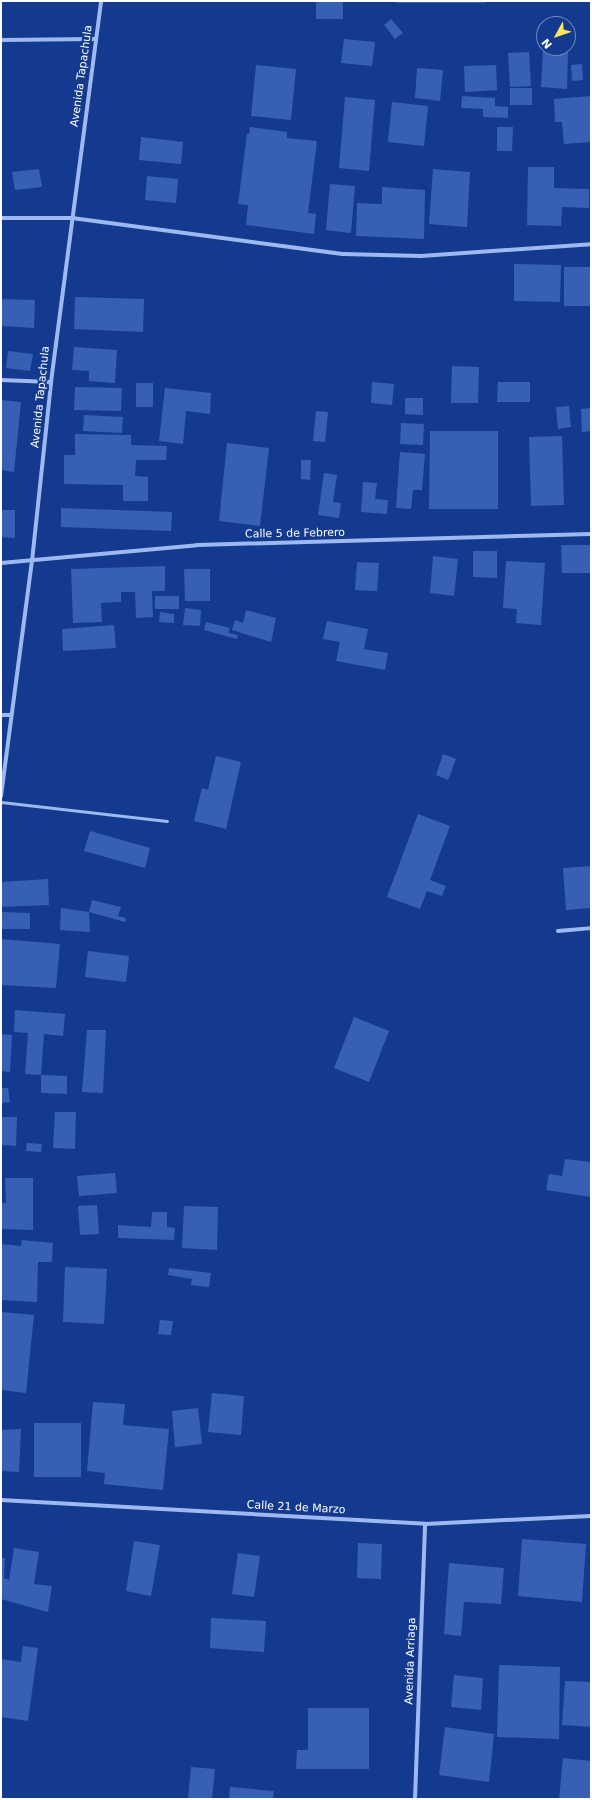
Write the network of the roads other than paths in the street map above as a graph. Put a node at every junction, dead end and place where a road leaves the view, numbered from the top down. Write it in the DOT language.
graph roads {
  1 [pos="101,1"];
  2 [pos="96,39"];
  3 [pos="1,40"];
  4 [pos="1,218"];
  5 [pos="72,218"];
  6 [pos="591,244"];
  7 [pos="1,380"];
  8 [pos="51,382"];
  9 [pos="591,534"];
  10 [pos="32,561"];
  11 [pos="1,563"];
  12 [pos="11,715"];
  13 [pos="1,716"];
  14 [pos="1,796"];
  15 [pos="1,802"];
  16 [pos="167,821"];
  17 [pos="591,928"];
  18 [pos="558,931"];
  19 [pos="1,1500"];
  20 [pos="591,1516"];
  21 [pos="425,1524"];
  22 [pos="415,1799"];
  1 -- 2 [label="street, Avenida Tapachula"];
  2 -- 3 [label="street"];
  2 -- 5 [label="street, Avenida Tapachula"];
  4 -- 5 [label="street"];
  5 -- 6 [label="street"];
  5 -- 8 [label="street, Avenida Tapachula"];
  7 -- 8 [label="street"];
  8 -- 10 [label="street, Avenida Tapachula"];
  9 -- 10 [label="street, Calle 5 de Febrero"];
  10 -- 11 [label="street, Calle 5 de Febrero"];
  10 -- 12 [label="street, Avenida Tapachula"];
  12 -- 13 [label="street"];
  12 -- 14 [label="street, Avenida Tapachula"];
  15 -- 16 [label="lane"];
  17 -- 18 [label="street"];
  19 -- 21 [label="street, Calle 21 de Marzo"];
  20 -- 21 [label="street, Calle 21 de Marzo"];
  21 -- 22 [label="street, Avenida Arriaga"];
}
